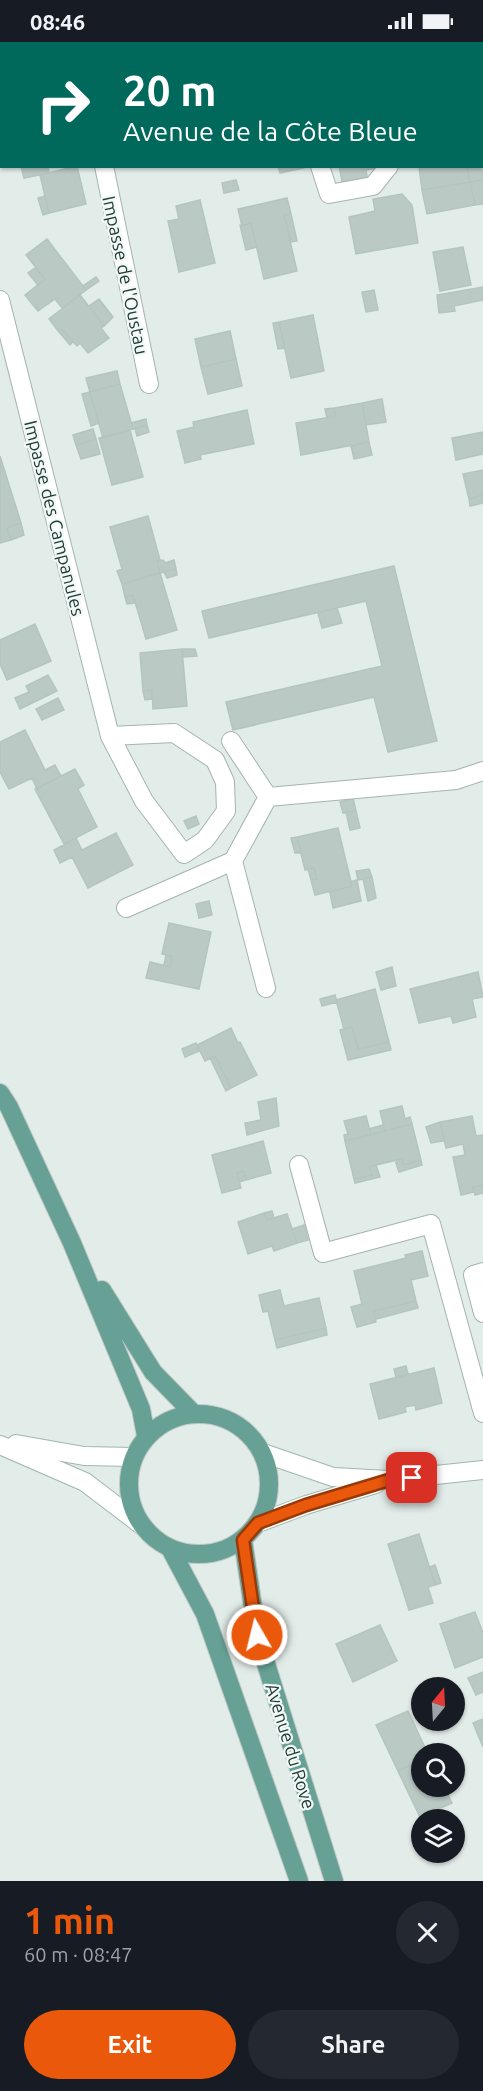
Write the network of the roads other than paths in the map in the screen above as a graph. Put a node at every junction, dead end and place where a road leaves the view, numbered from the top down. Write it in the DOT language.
graph roads {
  1 [pos="104,168"];
  2 [pos="321,168"];
  3 [pos="387,168"];
  4 [pos="0,300"];
  5 [pos="149,384"];
  6 [pos="110,736"];
  7 [pos="231,741"];
  8 [pos="483,771"];
  9 [pos="268,797"];
  10 [pos="233,861"];
  11 [pos="126,908"];
  12 [pos="266,988"];
  13 [pos="0,1093"];
  14 [pos="299,1165"];
  15 [pos="72,1243"];
  16 [pos="483,1272"];
  17 [pos="483,1313"];
  18 [pos="193,1413"];
  19 [pos="483,1413"];
  20 [pos="146,1436"];
  21 [pos="0,1443"];
  22 [pos="263,1453"];
  23 [pos="133,1457"];
  24 [pos="483,1470"];
  25 [pos="389,1480"];
  26 [pos="258,1523"];
  27 [pos="140,1524"];
  28 [pos="243,1540"];
  29 [pos="171,1550"];
  30 [pos="300,1881"];
  31 [pos="334,1881"];
  1 -- 5 [label="street, Impasse de l'Oustau"];
  2 -- 3 [label="street"];
  4 -- 6 [label="street, Impasse des Campanules"];
  6 -- 6 [label="street, Impasse des Campanules"];
  7 -- 9 [label="street"];
  8 -- 9 [label="street"];
  9 -- 10 [label="street"];
  10 -- 11 [label="street"];
  10 -- 12 [label="street"];
  13 -- 15 [label="main road"];
  14 -- 19 [label="street"];
  15 -- 18 [label="main road"];
  15 -- 20 [label="main road"];
  16 -- 17 [label="street"];
  18 -- 20 [label="main road"];
  18 -- 22 [label="main road"];
  20 -- 23 [label="main road"];
  21 -- 23 [label="street"];
  21 -- 27 [label="street"];
  22 -- 25 [label="street"];
  22 -- 26 [label="main road"];
  23 -- 27 [label="main road"];
  24 -- 25 [label="street"];
  25 -- 26 [label="street"];
  26 -- 28 [label="main road"];
  27 -- 29 [label="main road"];
  28 -- 29 [label="main road"];
  28 -- 31 [label="main road, Avenue du Rove"];
  29 -- 30 [label="main road"];
}
